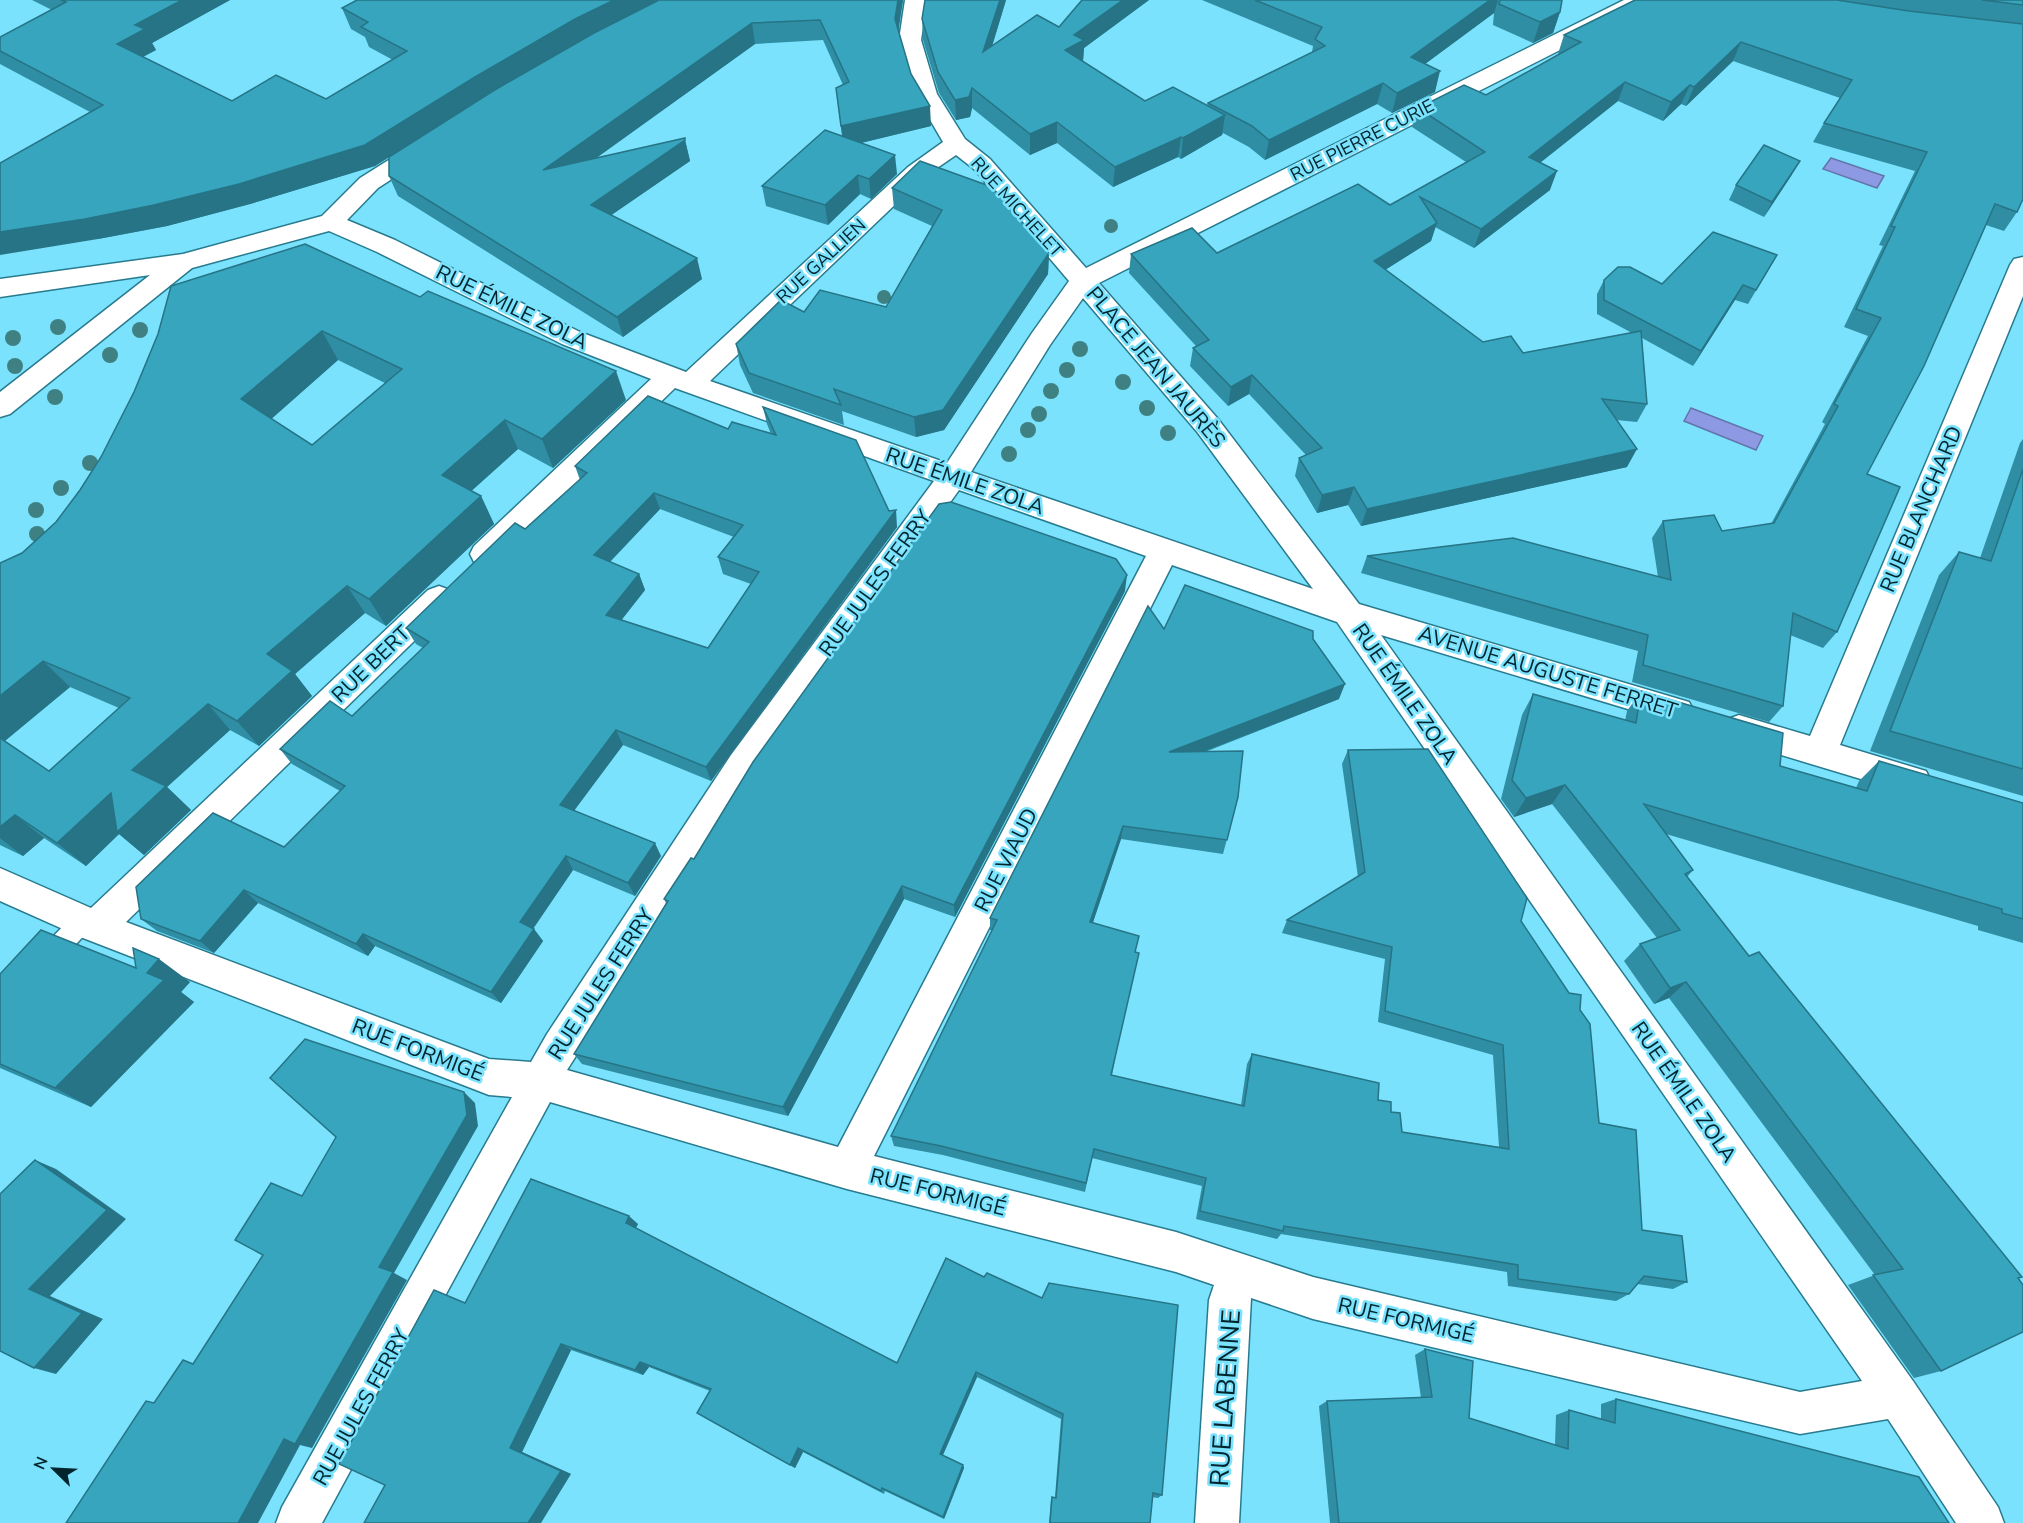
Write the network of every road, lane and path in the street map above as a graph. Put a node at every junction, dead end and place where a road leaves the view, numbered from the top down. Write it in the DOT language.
graph roads {
  1 [pos="916,0"];
  2 [pos="1641,0"];
  3 [pos="444,135"];
  4 [pos="956,144"];
  5 [pos="331,222"];
  6 [pos="183,262"];
  7 [pos="2023,265"];
  8 [pos="1083,280"];
  9 [pos="0,288"];
  10 [pos="681,380"];
  11 [pos="0,407"];
  12 [pos="953,477"];
  13 [pos="1164,551"];
  14 [pos="1348,613"];
  15 [pos="1821,754"];
  16 [pos="1944,790"];
  17 [pos="0,884"];
  18 [pos="90,924"];
  19 [pos="30,976"];
  20 [pos="540,1081"];
  21 [pos="847,1169"];
  22 [pos="1238,1274"];
  23 [pos="1898,1396"];
  24 [pos="298,1523"];
  25 [pos="1217,1523"];
  26 [pos="1982,1523"];
  1 -- 4 [label="street, RUE MICHELET"];
  2 -- 8 [label="street, RUE PIERRE CURIE"];
  3 -- 5 [label="street"];
  4 -- 8 [label="street, RUE MICHELET"];
  4 -- 10 [label="street, RUE GALLIEN"];
  5 -- 6 [label="street"];
  5 -- 10 [label="street, RUE ÉMILE ZOLA"];
  6 -- 9 [label="street"];
  6 -- 11 [label="street"];
  7 -- 15 [label="street, RUE BLANCHARD"];
  8 -- 12 [label="street, PLACE JEAN JAURÈS"];
  8 -- 14 [label="street, PLACE JEAN JAURÈS"];
  10 -- 12 [label="street, RUE ÉMILE ZOLA"];
  10 -- 18 [label="street, RUE BERT"];
  12 -- 13 [label="street, RUE ÉMILE ZOLA"];
  12 -- 20 [label="street, RUE JULES FERRY"];
  13 -- 14 [label="street, RUE ÉMILE ZOLA"];
  13 -- 21 [label="street, RUE VIAUD"];
  14 -- 15 [label="street, AVENUE AUGUSTE FERRET"];
  14 -- 23 [label="street, RUE ÉMILE ZOLA"];
  15 -- 16 [label="street, AVENUE AUGUSTE FERRET"];
  17 -- 18 [label="street, RUE FORMIGÉ"];
  18 -- 19 [label="lane"];
  18 -- 20 [label="street, RUE FORMIGÉ"];
  20 -- 21 [label="street, RUE FORMIGÉ"];
  20 -- 24 [label="street, RUE JULES FERRY"];
  21 -- 22 [label="street, RUE FORMIGÉ"];
  22 -- 23 [label="street, RUE FORMIGÉ"];
  22 -- 25 [label="street, RUE LABENNE"];
  23 -- 26 [label="street, RUE ÉMILE ZOLA"];
}
